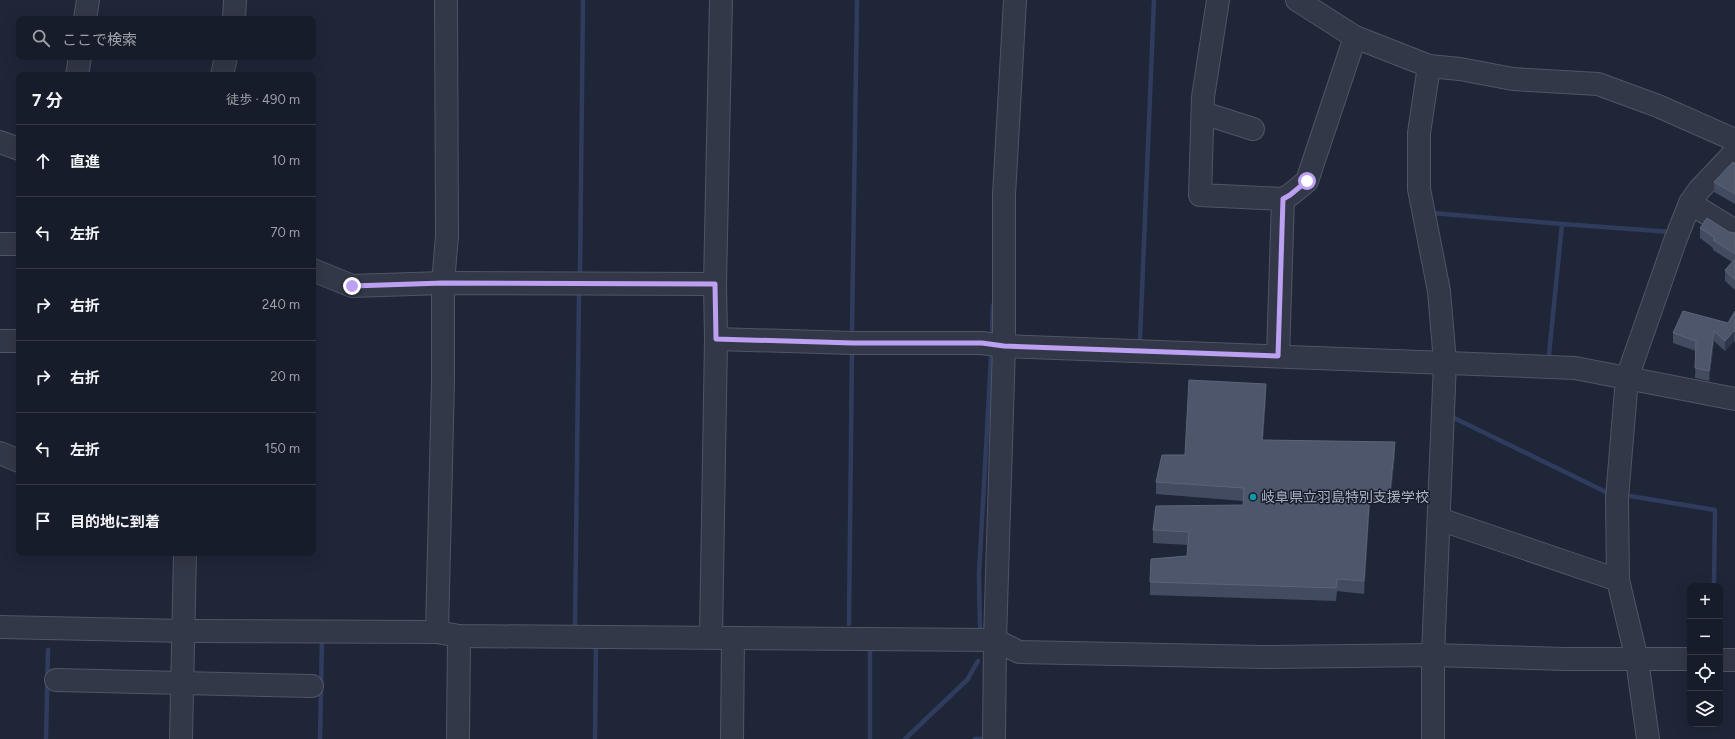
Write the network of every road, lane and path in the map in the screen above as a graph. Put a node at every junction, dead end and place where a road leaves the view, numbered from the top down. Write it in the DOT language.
graph roads {
  1 [pos="88,0"];
  2 [pos="235,0"];
  3 [pos="446,0"];
  4 [pos="721,0"];
  5 [pos="1015,0"];
  6 [pos="1218,0"];
  7 [pos="1297,0"];
  8 [pos="85,16"];
  9 [pos="234,16"];
  10 [pos="1355,37"];
  11 [pos="80,60"];
  12 [pos="225,60"];
  13 [pos="1429,66"];
  14 [pos="78,72"];
  15 [pos="223,72"];
  16 [pos="1203,113"];
  17 [pos="1253,129"];
  18 [pos="1735,140"];
  19 [pos="0,142"];
  20 [pos="16,148"];
  21 [pos="1735,152"];
  22 [pos="1283,199"];
  23 [pos="1690,203"];
  24 [pos="1735,231"];
  25 [pos="0,244"];
  26 [pos="16,244"];
  27 [pos="316,271"];
  28 [pos="443,283"];
  29 [pos="715,284"];
  30 [pos="716,339"];
  31 [pos="0,340"];
  32 [pos="16,341"];
  33 [pos="1004,346"];
  34 [pos="1278,356"];
  35 [pos="1445,362"];
  36 [pos="1628,378"];
  37 [pos="1735,399"];
  38 [pos="0,453"];
  39 [pos="16,460"];
  40 [pos="1439,519"];
  41 [pos="185,556"];
  42 [pos="1618,580"];
  43 [pos="0,627"];
  44 [pos="184,631"];
  45 [pos="437,632"];
  46 [pos="459,636"];
  47 [pos="711,637"];
  48 [pos="733,638"];
  49 [pos="995,640"];
  50 [pos="1433,655"];
  51 [pos="1687,659"];
  52 [pos="1637,660"];
  53 [pos="1723,660"];
  54 [pos="1735,660"];
  55 [pos="56,680"];
  56 [pos="182,684"];
  57 [pos="312,686"];
  58 [pos="181,739"];
  59 [pos="458,739"];
  60 [pos="732,739"];
  61 [pos="994,739"];
  62 [pos="1433,739"];
  63 [pos="1648,739"];
  1 -- 8 [label="street"];
  2 -- 9 [label="street"];
  3 -- 28 [label="street"];
  4 -- 29 [label="street"];
  5 -- 33 [label="street"];
  6 -- 16 [label="street"];
  7 -- 10 [label="street"];
  10 -- 13 [label="street"];
  10 -- 22 [label="street"];
  11 -- 14 [label="street"];
  12 -- 15 [label="street"];
  13 -- 18 [label="street"];
  13 -- 35 [label="street"];
  16 -- 17 [label="street"];
  16 -- 22 [label="street"];
  19 -- 20 [label="street"];
  21 -- 23 [label="street"];
  22 -- 34 [label="street"];
  23 -- 24 [label="street"];
  23 -- 36 [label="street"];
  25 -- 26 [label="street"];
  27 -- 28 [label="street"];
  28 -- 29 [label="street"];
  28 -- 45 [label="street"];
  29 -- 30 [label="street"];
  30 -- 33 [label="street"];
  30 -- 47 [label="street"];
  31 -- 32 [label="street"];
  33 -- 34 [label="street"];
  33 -- 49 [label="street"];
  34 -- 35 [label="street"];
  35 -- 36 [label="street"];
  35 -- 40 [label="street"];
  36 -- 37 [label="street"];
  36 -- 42 [label="street"];
  38 -- 39 [label="street"];
  40 -- 42 [label="street"];
  40 -- 50 [label="street"];
  41 -- 44 [label="street"];
  42 -- 52 [label="street"];
  43 -- 44 [label="street"];
  44 -- 45 [label="street"];
  44 -- 56 [label="street"];
  45 -- 46 [label="street"];
  46 -- 47 [label="street"];
  46 -- 59 [label="street"];
  47 -- 48 [label="street"];
  48 -- 49 [label="street"];
  48 -- 60 [label="street"];
  49 -- 50 [label="street"];
  49 -- 61 [label="street"];
  50 -- 52 [label="street"];
  50 -- 62 [label="street"];
  51 -- 52 [label="street"];
  52 -- 63 [label="street"];
  53 -- 54 [label="street"];
  55 -- 56 [label="street"];
  56 -- 57 [label="street"];
  56 -- 58 [label="street"];
}
